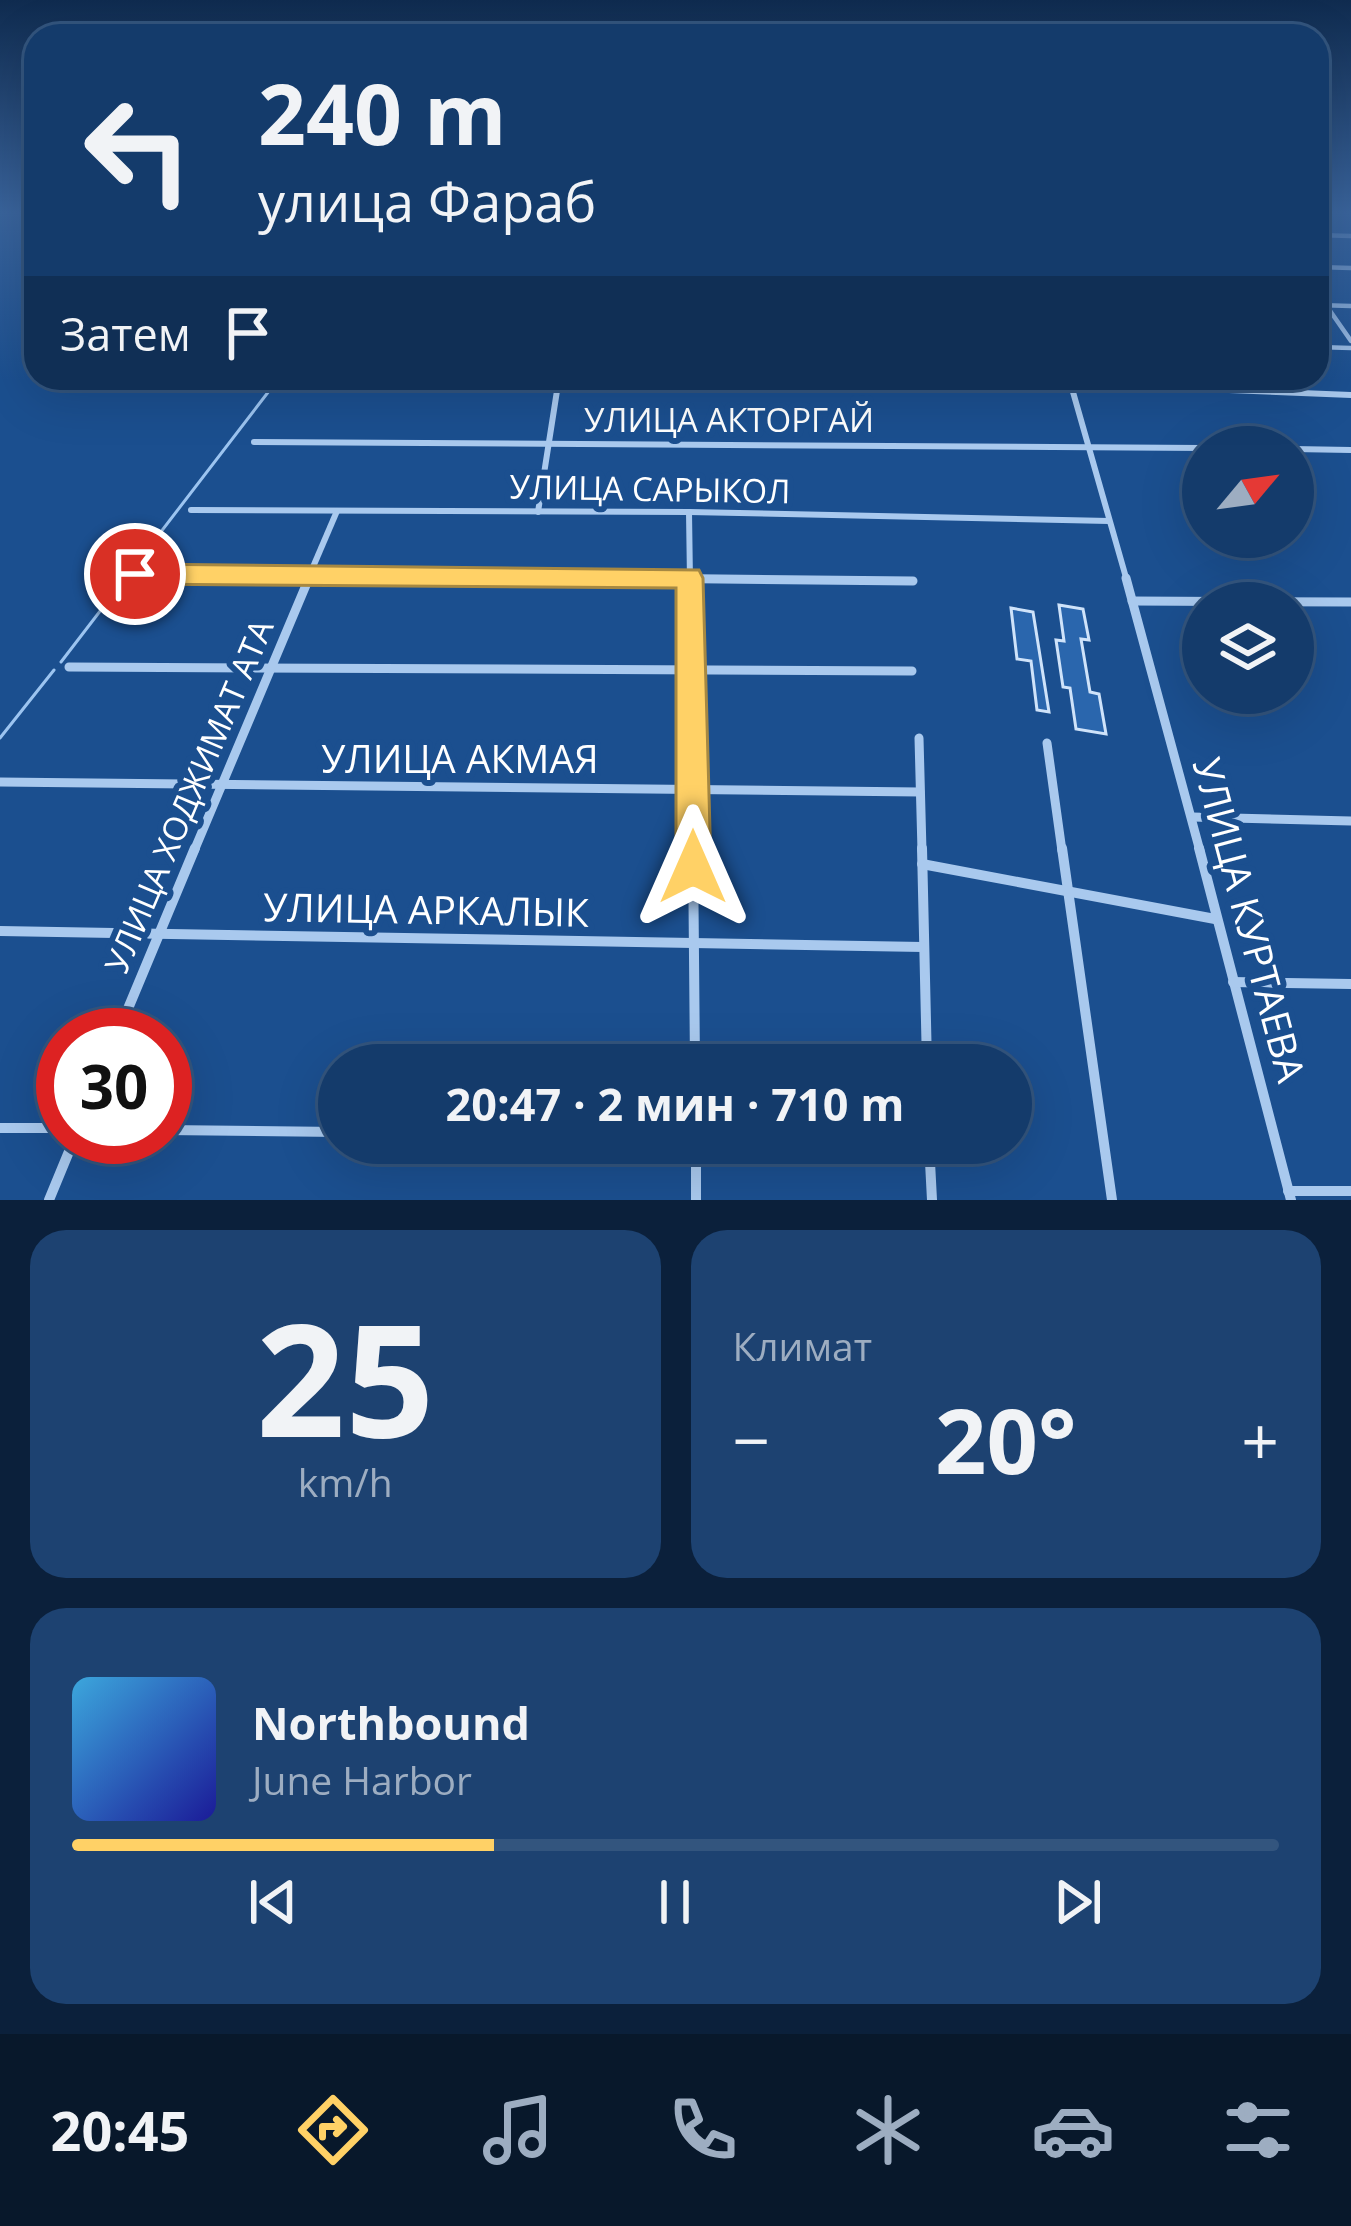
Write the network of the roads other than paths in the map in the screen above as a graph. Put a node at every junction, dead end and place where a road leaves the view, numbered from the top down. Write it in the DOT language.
graph roads {
  1 [pos="1329,316"];
  2 [pos="1351,345"];
  3 [pos="557,390"];
  4 [pos="1072,390"];
  5 [pos="1223,390"];
  6 [pos="1351,395"];
  7 [pos="254,442"];
  8 [pos="550,443"];
  9 [pos="1087,447"];
  10 [pos="1182,448"];
  11 [pos="1314,449"];
  12 [pos="1351,450"];
  13 [pos="190,510"];
  14 [pos="337,511"];
  15 [pos="538,512"];
  16 [pos="689,512"];
  17 [pos="1108,521"];
  18 [pos="135,574"];
  19 [pos="310,575"];
  20 [pos="690,578"];
  21 [pos="913,580"];
  22 [pos="1132,601"];
  23 [pos="1351,602"];
  24 [pos="69,667"];
  25 [pos="272,669"];
  26 [pos="912,671"];
  27 [pos="691,672"];
  28 [pos="919,738"];
  29 [pos="1047,743"];
  30 [pos="0,782"];
  31 [pos="220,788"];
  32 [pos="693,790"];
  33 [pos="920,792"];
  34 [pos="1192,817"];
  35 [pos="1351,821"];
  36 [pos="922,864"];
  37 [pos="1068,893"];
  38 [pos="1216,919"];
  39 [pos="0,932"];
  40 [pos="158,936"];
  41 [pos="693,944"];
  42 [pos="923,947"];
  43 [pos="1233,982"];
  44 [pos="1351,984"];
  45 [pos="128,1008"];
  46 [pos="695,1044"];
  47 [pos="926,1044"];
  48 [pos="0,1128"];
  49 [pos="36,1129"];
  50 [pos="192,1130"];
  51 [pos="318,1132"];
  52 [pos="64,1164"];
  53 [pos="696,1164"];
  54 [pos="930,1164"];
  55 [pos="1351,1191"];
  56 [pos="1289,1195"];
  57 [pos="49,1200"];
  58 [pos="696,1200"];
  59 [pos="932,1200"];
  60 [pos="1112,1200"];
  1 -- 2 [label="street"];
  3 -- 8 [label="street"];
  4 -- 9 [label="street, УЛИЦА КУРТАЕВА"];
  5 -- 6 [label="street"];
  7 -- 8 [label="street, УЛИЦА АКТОРГАЙ"];
  8 -- 9 [label="street, УЛИЦА АКТОРГАЙ"];
  8 -- 15 [label="street"];
  9 -- 10 [label="street, УЛИЦА АКТОРГАЙ"];
  9 -- 17 [label="street, УЛИЦА КУРТАЕВА"];
  11 -- 12 [label="street"];
  13 -- 14 [label="street, УЛИЦА САРЫКОЛ"];
  14 -- 15 [label="street, УЛИЦА САРЫКОЛ"];
  14 -- 19 [label="street, УЛИЦА ХОДЖИМАТ АТА"];
  15 -- 16 [label="street, УЛИЦА САРЫКОЛ"];
  16 -- 17 [label="street, УЛИЦА САРЫКОЛ"];
  16 -- 20 [label="street"];
  17 -- 22 [label="street, УЛИЦА КУРТАЕВА"];
  18 -- 19 [label="street"];
  19 -- 20 [label="street"];
  19 -- 25 [label="street, УЛИЦА ХОДЖИМАТ АТА"];
  20 -- 21 [label="street"];
  20 -- 27 [label="street"];
  22 -- 23 [label="street"];
  22 -- 34 [label="street, УЛИЦА КУРТАЕВА"];
  24 -- 25 [label="street"];
  25 -- 27 [label="street"];
  25 -- 31 [label="street, УЛИЦА ХОДЖИМАТ АТА"];
  26 -- 27 [label="street"];
  27 -- 32 [label="street"];
  28 -- 33 [label="street"];
  29 -- 37 [label="street"];
  30 -- 31 [label="street, УЛИЦА АКМАЯ"];
  31 -- 32 [label="street, УЛИЦА АКМАЯ"];
  31 -- 40 [label="street, УЛИЦА ХОДЖИМАТ АТА"];
  32 -- 33 [label="street, УЛИЦА АКМАЯ"];
  32 -- 41 [label="street"];
  33 -- 36 [label="street"];
  34 -- 35 [label="street"];
  34 -- 38 [label="street, УЛИЦА КУРТАЕВА"];
  36 -- 37 [label="street"];
  36 -- 42 [label="street"];
  37 -- 38 [label="street"];
  37 -- 60 [label="street"];
  38 -- 43 [label="street, УЛИЦА КУРТАЕВА"];
  39 -- 40 [label="street, УЛИЦА АРКАЛЫК"];
  40 -- 41 [label="street, УЛИЦА АРКАЛЫК"];
  40 -- 45 [label="street, УЛИЦА ХОДЖИМАТ АТА"];
  41 -- 42 [label="street, УЛИЦА АРКАЛЫК"];
  41 -- 46 [label="street"];
  42 -- 47 [label="street"];
  43 -- 44 [label="street"];
  43 -- 56 [label="street, УЛИЦА КУРТАЕВА"];
  48 -- 49 [label="street"];
  50 -- 51 [label="street"];
  52 -- 57 [label="street"];
  53 -- 58 [label="street"];
  54 -- 59 [label="street"];
  55 -- 56 [label="street"];
}
